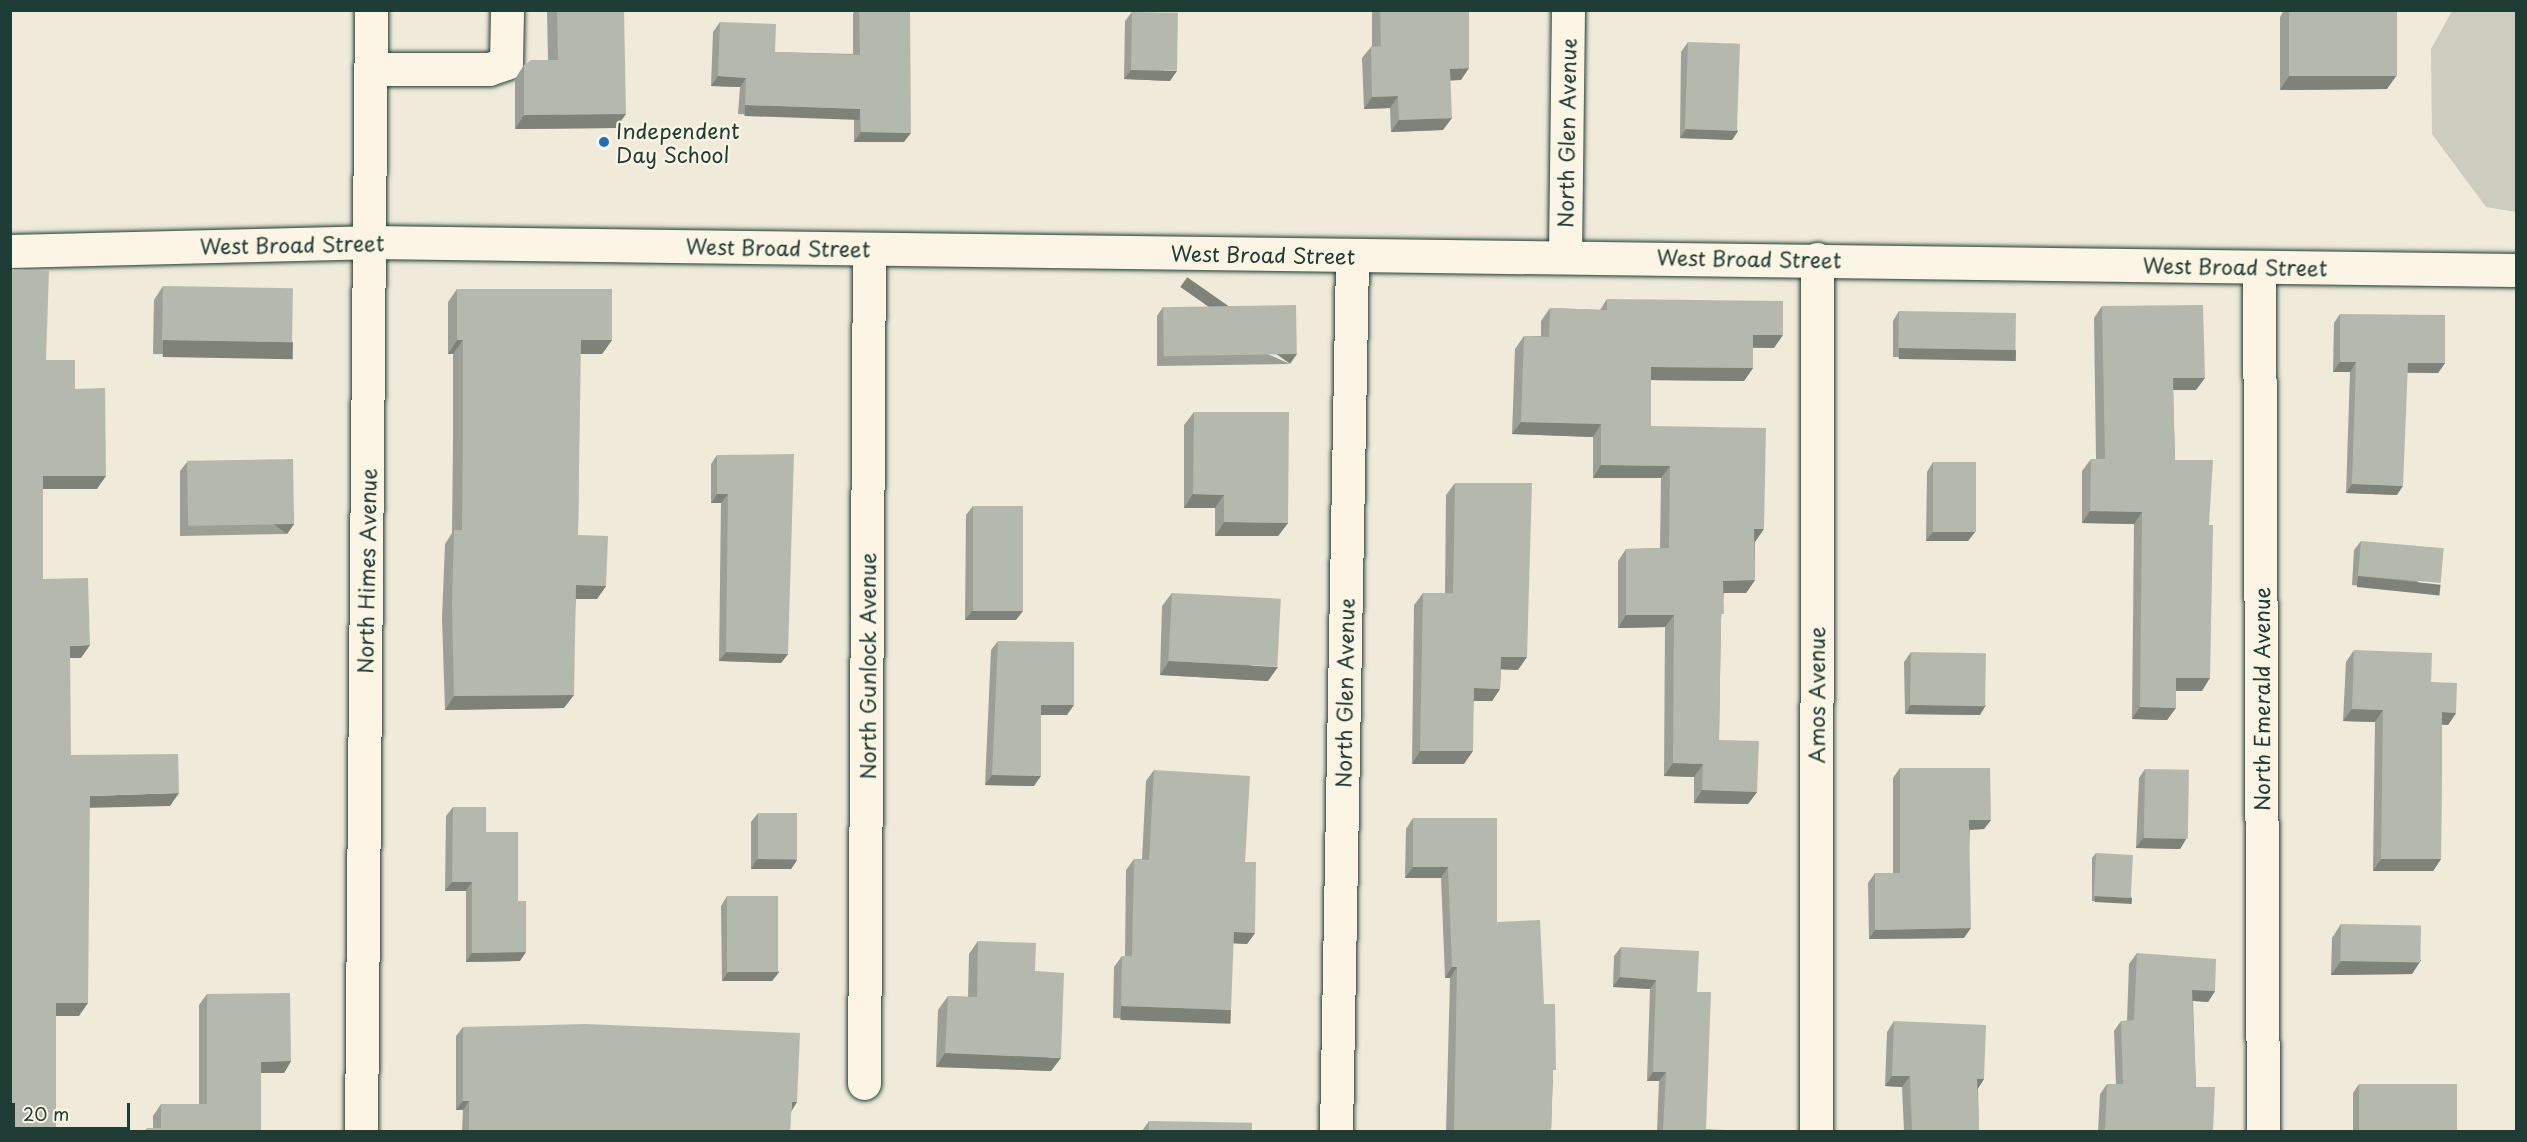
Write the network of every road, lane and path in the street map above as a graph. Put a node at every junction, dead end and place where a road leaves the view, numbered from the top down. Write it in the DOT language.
graph roads {
  1 [pos="371,10"];
  2 [pos="507,10"];
  3 [pos="1568,10"];
  4 [pos="370,69"];
  5 [pos="369,242"];
  6 [pos="869,249"];
  7 [pos="10,251"];
  8 [pos="1352,255"];
  9 [pos="1565,255"];
  10 [pos="1816,259"];
  11 [pos="2259,267"];
  12 [pos="2517,270"];
  13 [pos="864,1083"];
  14 [pos="361,1131"];
  15 [pos="1336,1131"];
  16 [pos="1816,1131"];
  17 [pos="2263,1131"];
  1 -- 4 [label="street, North Himes Avenue"];
  2 -- 4 [label="street"];
  3 -- 9 [label="street, North Glen Avenue"];
  4 -- 5 [label="street, North Himes Avenue"];
  5 -- 6 [label="street, West Broad Street"];
  5 -- 7 [label="street, West Broad Street"];
  5 -- 14 [label="street, North Himes Avenue"];
  6 -- 8 [label="street, West Broad Street"];
  6 -- 13 [label="street, North Gunlock Avenue"];
  8 -- 9 [label="street, West Broad Street"];
  8 -- 15 [label="street, North Glen Avenue"];
  9 -- 10 [label="street, West Broad Street"];
  10 -- 11 [label="street, West Broad Street"];
  10 -- 16 [label="street, Amos Avenue"];
  11 -- 12 [label="street, West Broad Street"];
  11 -- 17 [label="street, North Emerald Avenue"];
}
